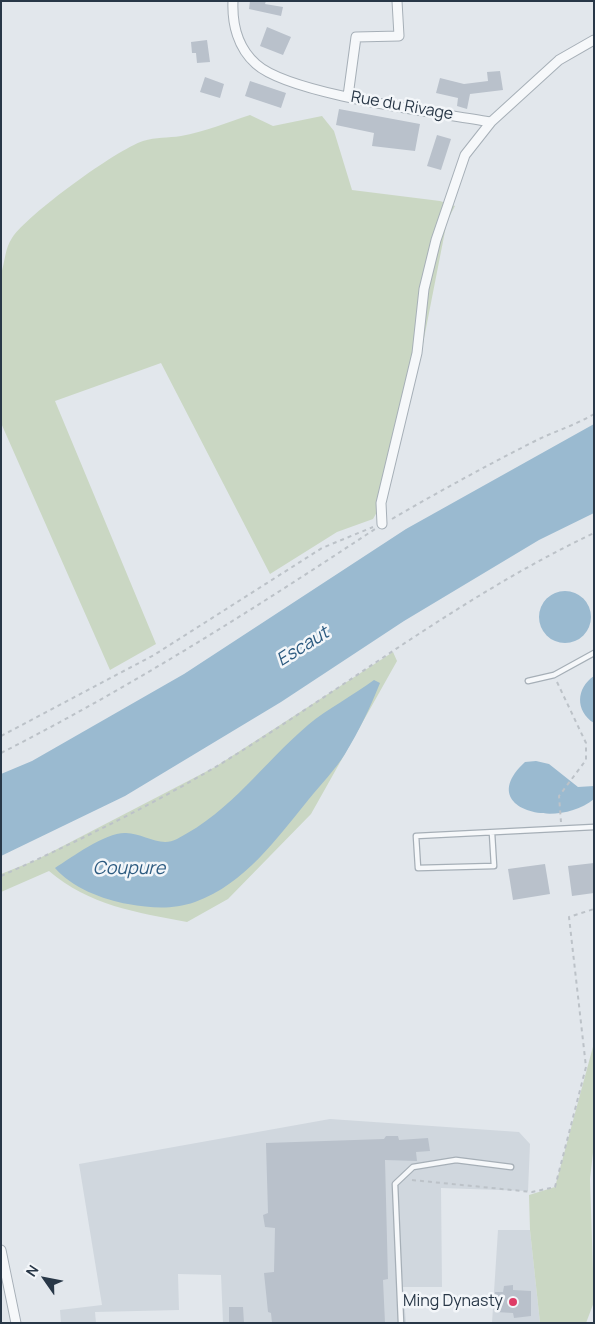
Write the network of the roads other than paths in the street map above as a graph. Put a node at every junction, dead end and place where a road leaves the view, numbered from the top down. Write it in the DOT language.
graph roads {
  1 [pos="233,1"];
  2 [pos="398,1"];
  3 [pos="594,40"];
  4 [pos="348,96"];
  5 [pos="491,122"];
  6 [pos="382,524"];
  7 [pos="594,654"];
  8 [pos="528,682"];
  9 [pos="594,827"];
  10 [pos="492,833"];
  11 [pos="511,1167"];
  12 [pos="1,1250"];
  13 [pos="16,1323"];
  14 [pos="401,1323"];
  1 -- 4 [label="street, Rue du Rivage"];
  2 -- 4 [label="street"];
  3 -- 5 [label="street"];
  4 -- 5 [label="street, Rue du Rivage"];
  5 -- 6 [label="street"];
  7 -- 8 [label="lane"];
  9 -- 10 [label="lane"];
  10 -- 10 [label="lane"];
  11 -- 14 [label="lane"];
  12 -- 13 [label="street"];
}
